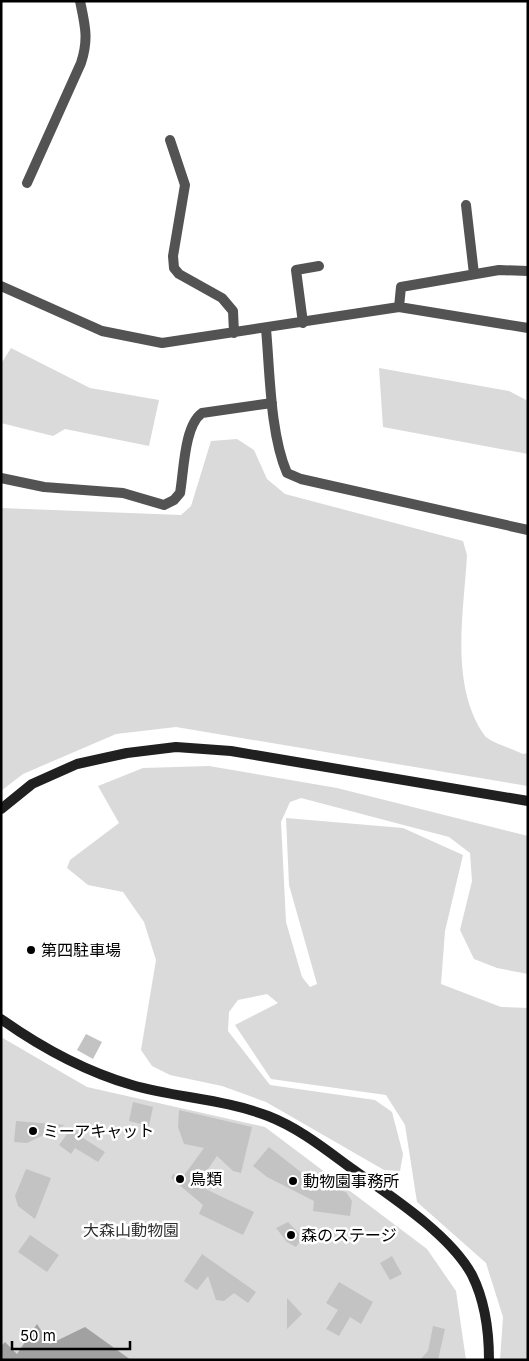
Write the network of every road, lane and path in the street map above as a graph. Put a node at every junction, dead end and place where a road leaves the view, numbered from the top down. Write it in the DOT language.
graph roads {
  1 [pos="80,1"];
  2 [pos="170,140"];
  3 [pos="27,183"];
  4 [pos="466,205"];
  5 [pos="319,266"];
  6 [pos="528,271"];
  7 [pos="474,274"];
  8 [pos="1,286"];
  9 [pos="399,307"];
  10 [pos="303,323"];
  11 [pos="528,328"];
  12 [pos="266,329"];
  13 [pos="234,333"];
  14 [pos="272,403"];
  15 [pos="1,478"];
  16 [pos="528,530"];
  17 [pos="528,801"];
  18 [pos="1,809"];
  19 [pos="1,1019"];
  20 [pos="490,1360"];
  1 -- 3 [label="street"];
  2 -- 13 [label="street"];
  4 -- 7 [label="street"];
  5 -- 10 [label="street"];
  6 -- 7 [label="street"];
  7 -- 9 [label="street"];
  8 -- 13 [label="street"];
  9 -- 10 [label="street"];
  9 -- 11 [label="street"];
  10 -- 12 [label="street"];
  12 -- 13 [label="street"];
  12 -- 14 [label="street"];
  14 -- 15 [label="street"];
  14 -- 16 [label="street"];
  17 -- 18 [label="street"];
  19 -- 20 [label="street"];
}
